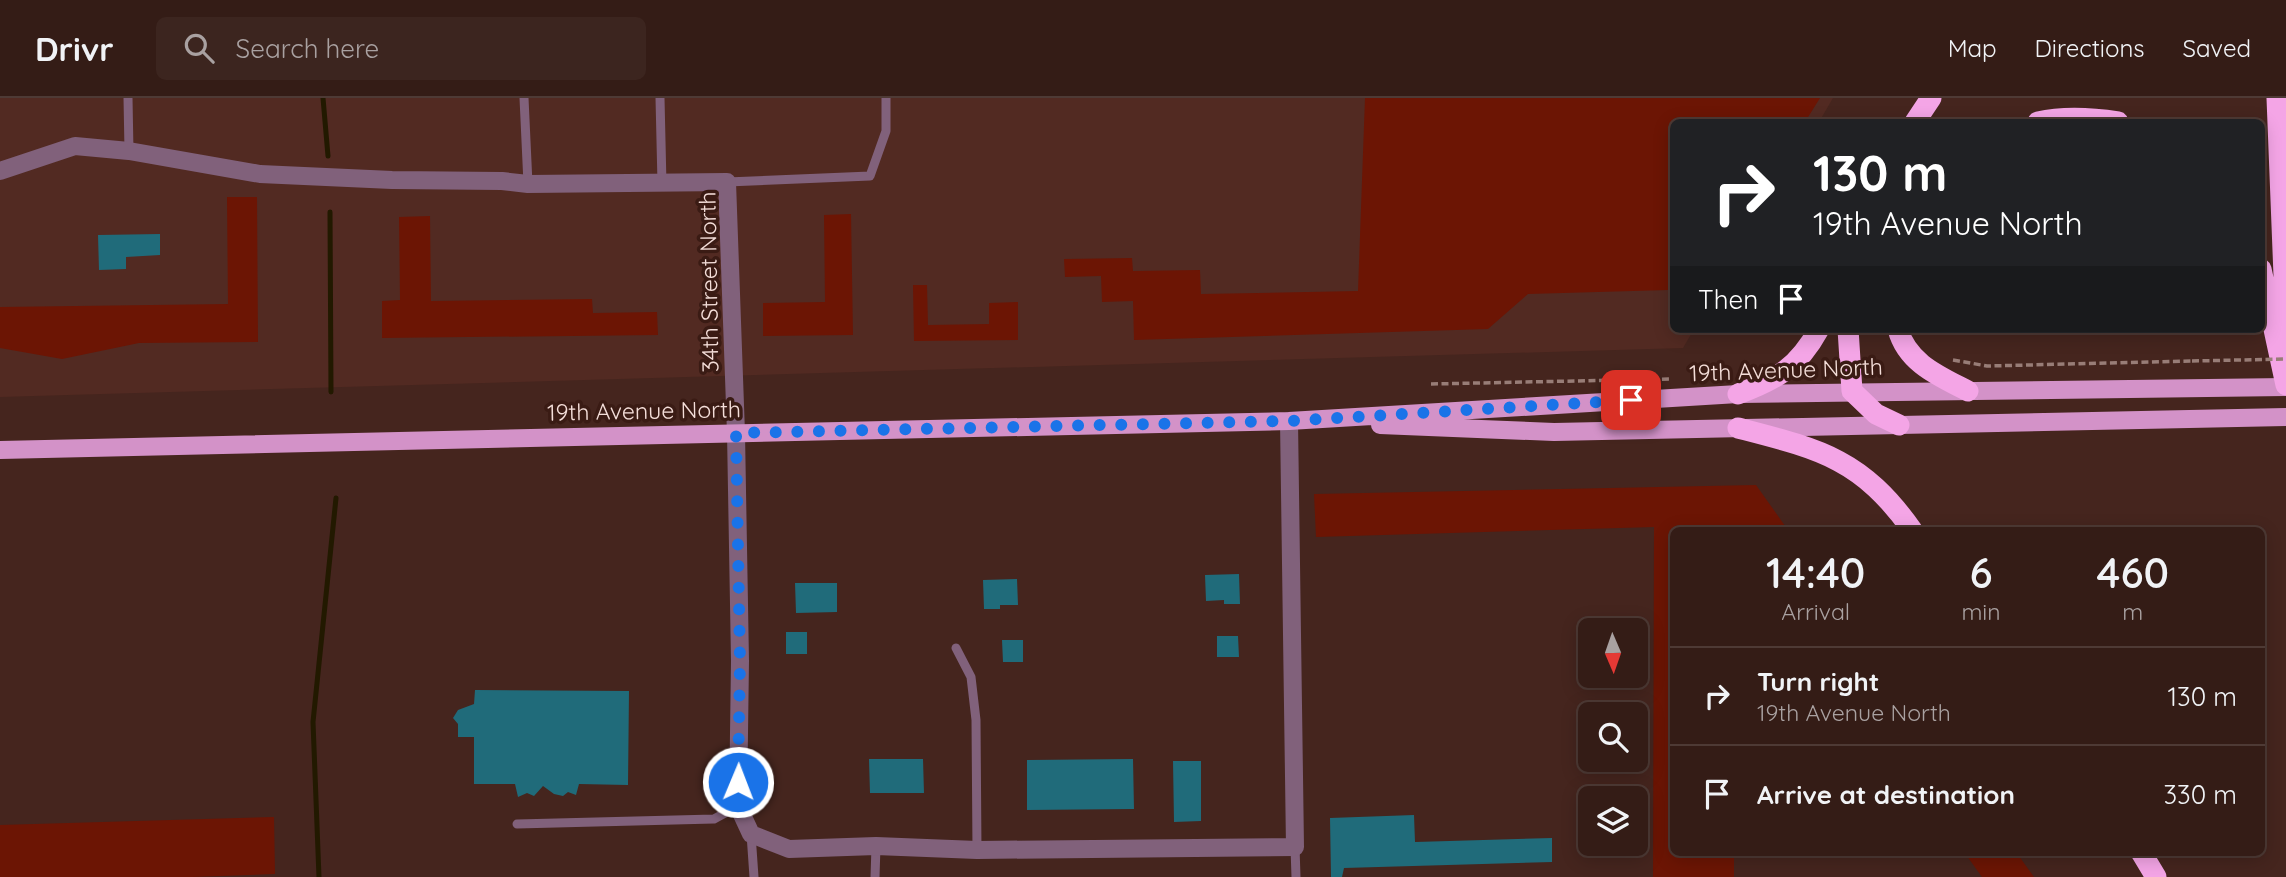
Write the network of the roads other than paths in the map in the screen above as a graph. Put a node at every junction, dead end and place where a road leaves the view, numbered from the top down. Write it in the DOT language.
graph roads {
  1 [pos="128,98"];
  2 [pos="524,98"];
  3 [pos="660,98"];
  4 [pos="886,98"];
  5 [pos="1931,98"];
  6 [pos="2277,98"];
  7 [pos="1917,119"];
  8 [pos="2052,119"];
  9 [pos="2100,119"];
  10 [pos="129,151"];
  11 [pos="0,171"];
  12 [pos="727,182"];
  13 [pos="528,184"];
  14 [pos="662,184"];
  15 [pos="2265,289"];
  16 [pos="2286,327"];
  17 [pos="1817,333"];
  18 [pos="1848,333"];
  19 [pos="1899,333"];
  20 [pos="2286,386"];
  21 [pos="1852,391"];
  22 [pos="1968,391"];
  23 [pos="1738,394"];
  24 [pos="2286,416"];
  25 [pos="1289,421"];
  26 [pos="1899,425"];
  27 [pos="1738,428"];
  28 [pos="736,433"];
  29 [pos="0,450"];
  30 [pos="1910,527"];
  31 [pos="956,648"];
  32 [pos="738,806"];
  33 [pos="517,824"];
  34 [pos="751,834"];
  35 [pos="876,846"];
  36 [pos="1295,848"];
  37 [pos="977,850"];
  38 [pos="2144,856"];
  39 [pos="754,877"];
  40 [pos="875,877"];
  41 [pos="1296,877"];
  42 [pos="2157,877"];
  1 -- 10 [label="lane"];
  2 -- 13 [label="lane"];
  3 -- 14 [label="lane"];
  4 -- 12 [label="lane, 34th Street North"];
  5 -- 7 [label="highway"];
  6 -- 16 [label="highway"];
  8 -- 9 [label="highway"];
  10 -- 11 [label="street"];
  10 -- 13 [label="street"];
  12 -- 14 [label="street"];
  12 -- 28 [label="street, 34th Street North"];
  13 -- 14 [label="street"];
  15 -- 20 [label="highway"];
  17 -- 23 [label="highway"];
  18 -- 21 [label="highway"];
  19 -- 22 [label="highway"];
  20 -- 22 [label="main road, 19th Avenue North"];
  21 -- 22 [label="main road, 19th Avenue North"];
  21 -- 23 [label="main road, 19th Avenue North"];
  21 -- 26 [label="highway"];
  23 -- 25 [label="main road, 19th Avenue North"];
  24 -- 26 [label="main road, 19th Avenue North"];
  25 -- 27 [label="main road, 19th Avenue North"];
  25 -- 28 [label="main road, 19th Avenue North"];
  25 -- 36 [label="street"];
  26 -- 27 [label="main road, 19th Avenue North"];
  27 -- 30 [label="highway"];
  28 -- 29 [label="main road, 19th Avenue North"];
  28 -- 32 [label="street, 34th Street North"];
  31 -- 37 [label="lane"];
  32 -- 33 [label="lane"];
  32 -- 34 [label="street"];
  34 -- 35 [label="street"];
  34 -- 39 [label="lane"];
  35 -- 37 [label="street"];
  35 -- 40 [label="lane"];
  36 -- 37 [label="street"];
  36 -- 41 [label="lane"];
  38 -- 42 [label="highway"];
}
